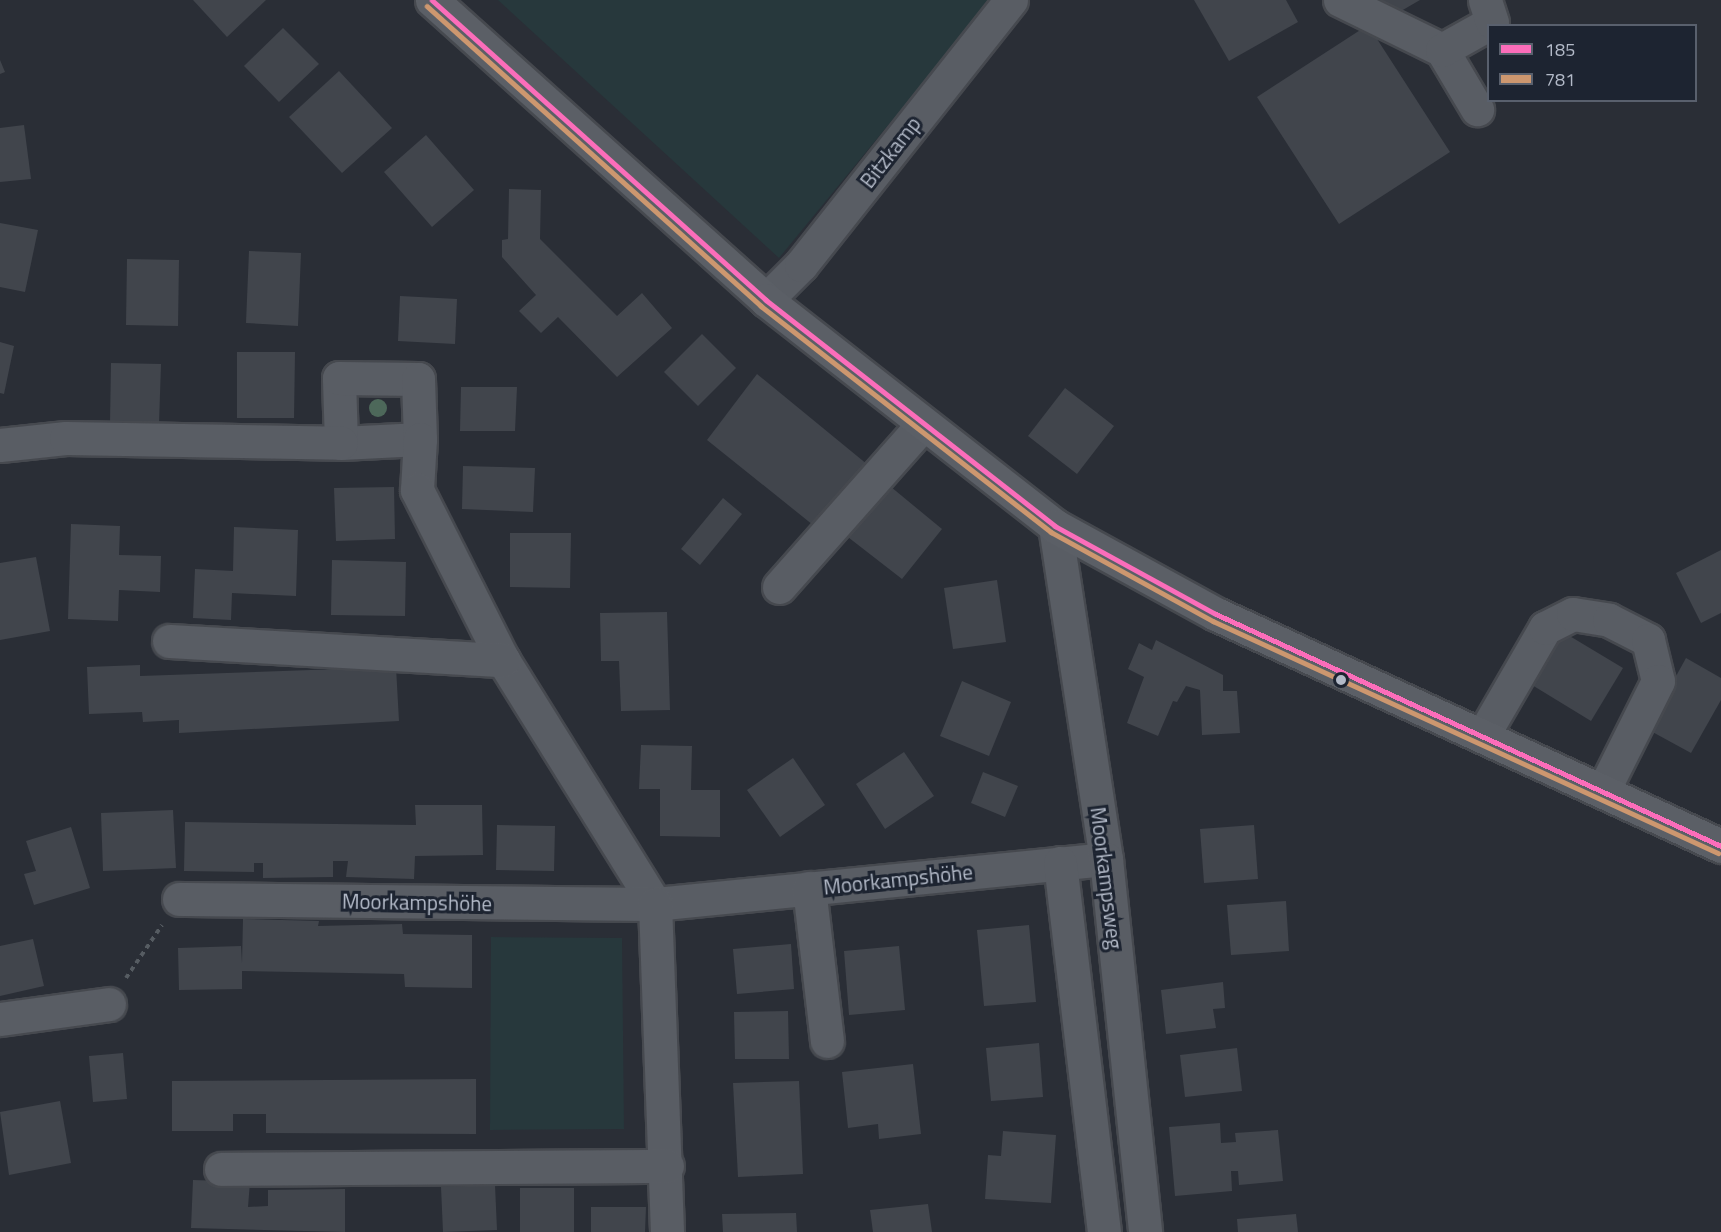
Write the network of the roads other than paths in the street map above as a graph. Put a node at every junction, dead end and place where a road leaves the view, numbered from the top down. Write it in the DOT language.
graph roads {
  1 [pos="432,0"];
  2 [pos="1011,0"];
  3 [pos="1340,0"];
  4 [pos="1485,0"];
  5 [pos="1487,24"];
  6 [pos="1488,24"];
  7 [pos="1442,50"];
  8 [pos="1477,109"];
  9 [pos="766,300"];
  10 [pos="923,424"];
  11 [pos="420,438"];
  12 [pos="341,443"];
  13 [pos="6,446"];
  14 [pos="1054,526"];
  15 [pos="779,587"];
  16 [pos="169,641"];
  17 [pos="503,660"];
  18 [pos="1483,735"];
  19 [pos="1604,790"];
  20 [pos="1721,846"];
  21 [pos="1106,859"];
  22 [pos="1060,863"];
  23 [pos="809,888"];
  24 [pos="179,899"];
  25 [pos="655,904"];
  26 [pos="109,1004"];
  27 [pos="0,1019"];
  28 [pos="827,1041"];
  29 [pos="667,1166"];
  30 [pos="221,1169"];
  31 [pos="666,1232"];
  32 [pos="1104,1232"];
  33 [pos="1145,1232"];
  1 -- 9 [label="main road"];
  2 -- 9 [label="street, Bitzkamp"];
  3 -- 7 [label="street"];
  4 -- 6 [label="street"];
  5 -- 7 [label="street"];
  7 -- 8 [label="street"];
  9 -- 10 [label="main road"];
  10 -- 14 [label="main road"];
  10 -- 15 [label="street"];
  11 -- 12 [label="street"];
  11 -- 12 [label="street"];
  11 -- 17 [label="street"];
  12 -- 13 [label="street"];
  14 -- 18 [label="main road"];
  14 -- 21 [label="street, Moorkampsweg"];
  16 -- 17 [label="street"];
  17 -- 25 [label="street"];
  18 -- 19 [label="main road"];
  18 -- 19 [label="street"];
  19 -- 20 [label="main road"];
  21 -- 22 [label="street, Moorkampshöhe"];
  21 -- 33 [label="street, Moorkampsweg"];
  22 -- 23 [label="street, Moorkampshöhe"];
  22 -- 32 [label="street"];
  23 -- 25 [label="street, Moorkampshöhe"];
  23 -- 28 [label="street"];
  24 -- 25 [label="street, Moorkampshöhe"];
  25 -- 29 [label="street"];
  26 -- 27 [label="street"];
  29 -- 30 [label="street"];
  29 -- 31 [label="street"];
}
